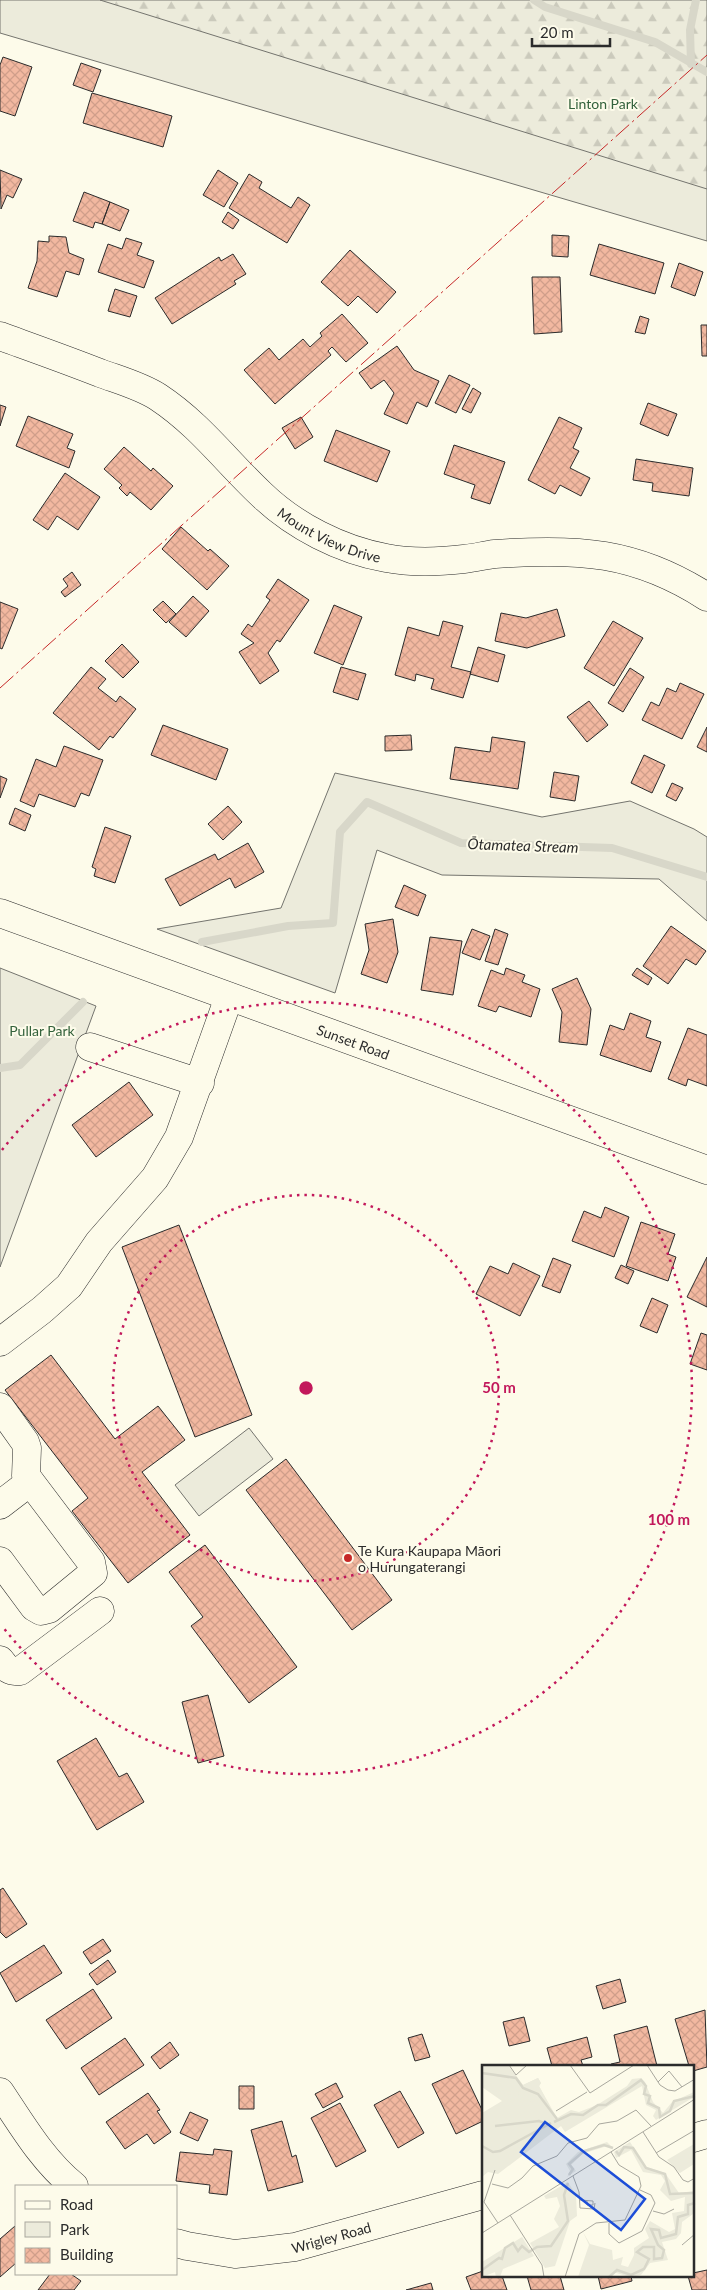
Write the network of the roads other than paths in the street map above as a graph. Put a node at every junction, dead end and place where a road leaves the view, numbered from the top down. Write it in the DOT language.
graph roads {
  1 [pos="0,336"];
  2 [pos="707,597"];
  3 [pos="0,913"];
  4 [pos="229,997"];
  5 [pos="90,1047"];
  6 [pos="200,1083"];
  7 [pos="707,1170"];
  8 [pos="0,1342"];
  9 [pos="0,1407"];
  10 [pos="30,1482"];
  11 [pos="0,1504"];
  12 [pos="0,1561"];
  13 [pos="100,1611"];
  14 [pos="0,1660"];
  15 [pos="0,2092"];
  16 [pos="707,2134"];
  17 [pos="694,2138"];
  18 [pos="73,2185"];
  19 [pos="482,2195"];
  20 [pos="178,2243"];
  1 -- 2 [label="street, Mount View Drive"];
  3 -- 4 [label="street, Sunset Road"];
  4 -- 6 [label="street"];
  4 -- 7 [label="street, Sunset Road"];
  5 -- 6 [label="street"];
  6 -- 8 [label="street"];
  9 -- 10 [label="street"];
  10 -- 11 [label="street"];
  10 -- 12 [label="street"];
  13 -- 14 [label="street"];
  15 -- 18 [label="street"];
  16 -- 17 [label="street"];
  19 -- 20 [label="street, Wrigley Road"];
}
